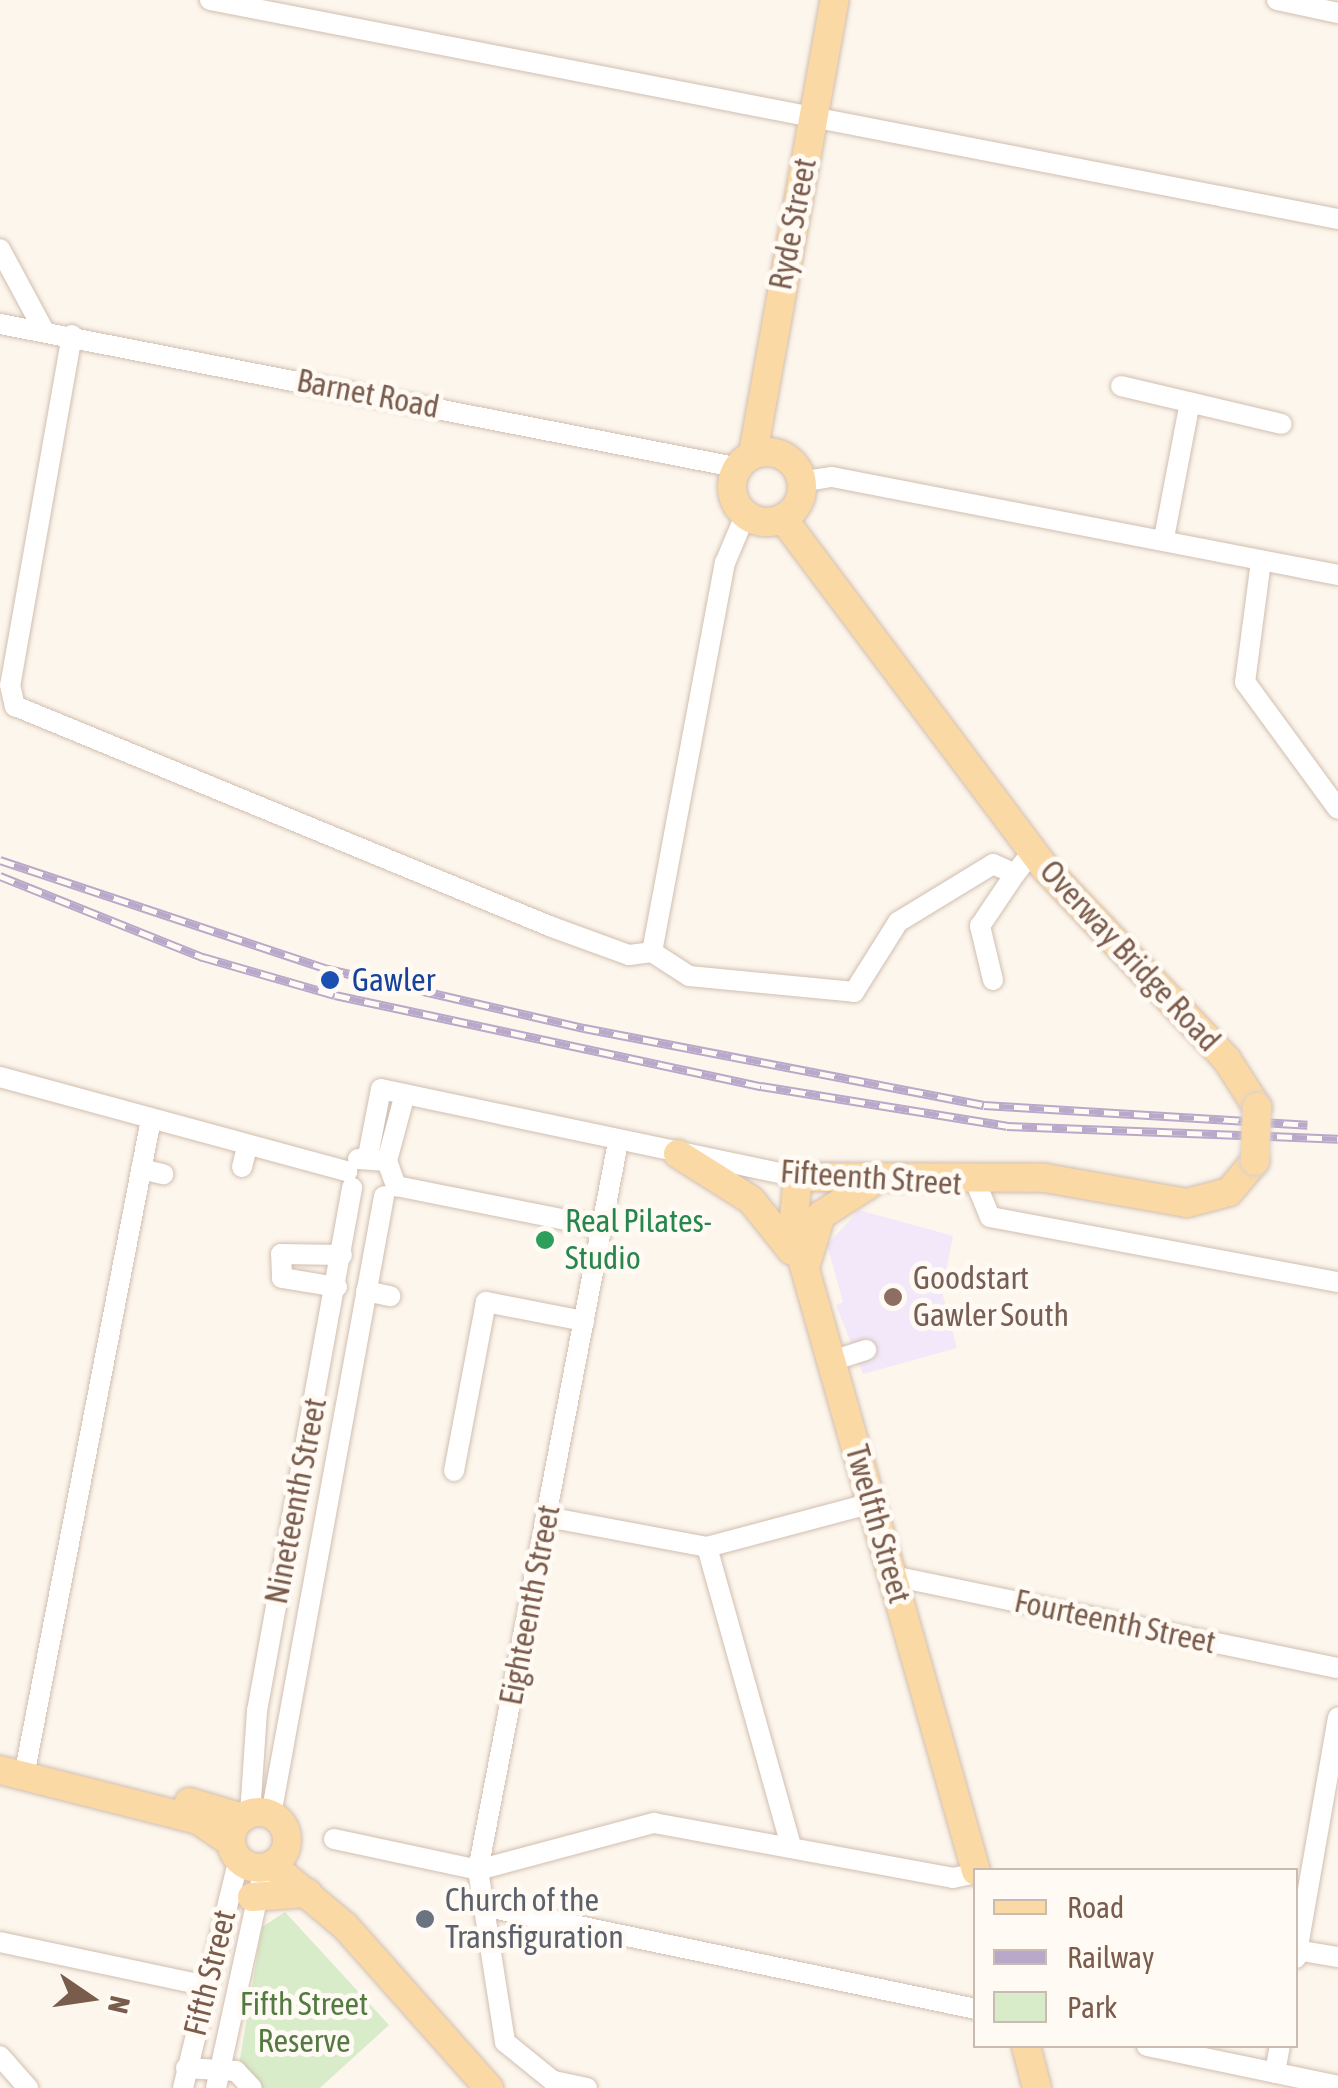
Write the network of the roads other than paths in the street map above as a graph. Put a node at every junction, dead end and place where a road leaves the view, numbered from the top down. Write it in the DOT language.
graph roads {
  1 [pos="210,0"];
  2 [pos="836,0"];
  3 [pos="1276,0"];
  4 [pos="1338,13"];
  5 [pos="814,118"];
  6 [pos="1338,219"];
  7 [pos="0,250"];
  8 [pos="0,324"];
  9 [pos="42,330"];
  10 [pos="72,335"];
  11 [pos="1121,386"];
  12 [pos="1190,402"];
  13 [pos="1282,424"];
  14 [pos="744,458"];
  15 [pos="800,482"];
  16 [pos="748,511"];
  17 [pos="787,524"];
  18 [pos="1164,538"];
  19 [pos="1262,560"];
  20 [pos="1338,575"];
  21 [pos="1338,809"];
  22 [pos="1033,852"];
  23 [pos="1015,874"];
  24 [pos="652,952"];
  25 [pos="993,980"];
  26 [pos="0,1077"];
  27 [pos="405,1094"];
  28 [pos="150,1124"];
  29 [pos="618,1142"];
  30 [pos="678,1154"];
  31 [pos="377,1158"];
  32 [pos="141,1169"];
  33 [pos="163,1174"];
  34 [pos="798,1177"];
  35 [pos="974,1178"];
  36 [pos="349,1180"];
  37 [pos="870,1184"];
  38 [pos="390,1191"];
  39 [pos="602,1227"];
  40 [pos="342,1259"];
  41 [pos="370,1269"];
  42 [pos="808,1272"];
  43 [pos="1338,1282"];
  44 [pos="336,1288"];
  45 [pos="366,1291"];
  46 [pos="390,1296"];
  47 [pos="584,1321"];
  48 [pos="866,1350"];
  49 [pos="832,1361"];
  50 [pos="317,1390"];
  51 [pos="345,1395"];
  52 [pos="454,1472"];
  53 [pos="872,1503"];
  54 [pos="547,1517"];
  55 [pos="707,1547"];
  56 [pos="892,1576"];
  57 [pos="272,1626"];
  58 [pos="300,1631"];
  59 [pos="1338,1668"];
  60 [pos="1338,1718"];
  61 [pos="12,1773"];
  62 [pos="334,1839"];
  63 [pos="257,1841"];
  64 [pos="791,1846"];
  65 [pos="975,1868"];
  66 [pos="478,1870"];
  67 [pos="973,1873"];
  68 [pos="308,1893"];
  69 [pos="252,1897"];
  70 [pos="478,1905"];
  71 [pos="346,1926"];
  72 [pos="1298,1939"];
  73 [pos="0,1942"];
  74 [pos="1298,1950"];
  75 [pos="1338,1957"];
  76 [pos="202,1985"];
  77 [pos="973,2008"];
  78 [pos="197,2015"];
  79 [pos="228,2021"];
  80 [pos="1027,2048"];
  81 [pos="1156,2048"];
  82 [pos="1280,2048"];
  83 [pos="0,2056"];
  84 [pos="1275,2073"];
  85 [pos="185,2078"];
  86 [pos="218,2079"];
  87 [pos="1338,2086"];
  88 [pos="28,2088"];
  89 [pos="252,2088"];
  90 [pos="489,2088"];
  91 [pos="588,2088"];
  92 [pos="1037,2088"];
  1 -- 5 [label="street"];
  2 -- 5 [label="main road, Ryde Street"];
  3 -- 4 [label="street"];
  5 -- 6 [label="street"];
  5 -- 14 [label="main road, Ryde Street"];
  7 -- 9 [label="street"];
  8 -- 9 [label="street, Barnet Road"];
  9 -- 10 [label="street, Barnet Road"];
  10 -- 14 [label="street, Barnet Road"];
  10 -- 24 [label="street"];
  11 -- 12 [label="street"];
  12 -- 13 [label="street"];
  12 -- 18 [label="street"];
  14 -- 15 [label="main road"];
  14 -- 16 [label="main road"];
  15 -- 17 [label="main road"];
  15 -- 18 [label="street"];
  16 -- 17 [label="main road"];
  16 -- 24 [label="street"];
  17 -- 22 [label="main road, Overway Bridge Road"];
  18 -- 19 [label="street"];
  19 -- 20 [label="street"];
  19 -- 21 [label="street"];
  22 -- 23 [label="street"];
  22 -- 35 [label="main road, Overway Bridge Road, bridge"];
  23 -- 24 [label="street"];
  23 -- 25 [label="street"];
  26 -- 28 [label="street"];
  27 -- 29 [label="street, Fifteenth Street"];
  27 -- 31 [label="street"];
  27 -- 31 [label="street, Fifteenth Street"];
  28 -- 32 [label="street"];
  28 -- 36 [label="street"];
  29 -- 30 [label="street, Fifteenth Street"];
  29 -- 39 [label="street, Eighteenth Street"];
  30 -- 34 [label="street, Fifteenth Street"];
  30 -- 42 [label="main road"];
  31 -- 36 [label="street"];
  31 -- 38 [label="street"];
  32 -- 33 [label="street"];
  32 -- 61 [label="street"];
  34 -- 37 [label="main road, Fifteenth Street"];
  34 -- 42 [label="main road, Twelfth Street"];
  35 -- 37 [label="main road, Fifteenth Street"];
  35 -- 43 [label="street, Fifteenth Street"];
  36 -- 38 [label="street"];
  36 -- 40 [label="street, Nineteenth Street"];
  37 -- 42 [label="main road"];
  38 -- 39 [label="street"];
  38 -- 41 [label="street, Nineteenth Street"];
  39 -- 47 [label="street, Eighteenth Street"];
  40 -- 41 [label="street"];
  40 -- 44 [label="street, Nineteenth Street"];
  40 -- 44 [label="street"];
  41 -- 45 [label="street, Nineteenth Street"];
  42 -- 49 [label="main road, Twelfth Street"];
  44 -- 50 [label="street, Nineteenth Street"];
  45 -- 46 [label="street"];
  45 -- 51 [label="street, Nineteenth Street"];
  47 -- 52 [label="street"];
  47 -- 54 [label="street, Eighteenth Street"];
  48 -- 49 [label="street"];
  49 -- 53 [label="main road, Twelfth Street"];
  50 -- 51 [label="street"];
  50 -- 57 [label="street, Nineteenth Street"];
  51 -- 58 [label="street, Nineteenth Street"];
  53 -- 55 [label="street"];
  53 -- 56 [label="main road, Twelfth Street"];
  54 -- 55 [label="street"];
  54 -- 66 [label="street, Eighteenth Street"];
  55 -- 64 [label="street"];
  56 -- 59 [label="street, Fourteenth Street"];
  56 -- 65 [label="main road, Twelfth Street"];
  57 -- 58 [label="street"];
  57 -- 63 [label="street, Nineteenth Street"];
  58 -- 63 [label="street, Nineteenth Street"];
  60 -- 72 [label="street"];
  61 -- 63 [label="main road"];
  62 -- 66 [label="street"];
  63 -- 68 [label="main road"];
  63 -- 69 [label="street, Fifth Street"];
  63 -- 71 [label="main road"];
  63 -- 76 [label="street, Fifth Street"];
  64 -- 66 [label="street"];
  64 -- 67 [label="street"];
  66 -- 70 [label="street, Eighteenth Street"];
  68 -- 69 [label="main road"];
  68 -- 71 [label="main road"];
  69 -- 79 [label="street, Fifth Street"];
  70 -- 77 [label="street"];
  70 -- 91 [label="street, Eighteenth Street"];
  71 -- 90 [label="main road"];
  73 -- 76 [label="street"];
  74 -- 75 [label="street"];
  76 -- 78 [label="street, Fifth Street"];
  78 -- 79 [label="street"];
  78 -- 85 [label="street, Fifth Street"];
  79 -- 86 [label="street, Fifth Street"];
  80 -- 92 [label="main road"];
  81 -- 84 [label="street"];
  82 -- 84 [label="street"];
  83 -- 88 [label="street"];
  84 -- 87 [label="street"];
  85 -- 86 [label="street"];
  86 -- 89 [label="street"];
}
